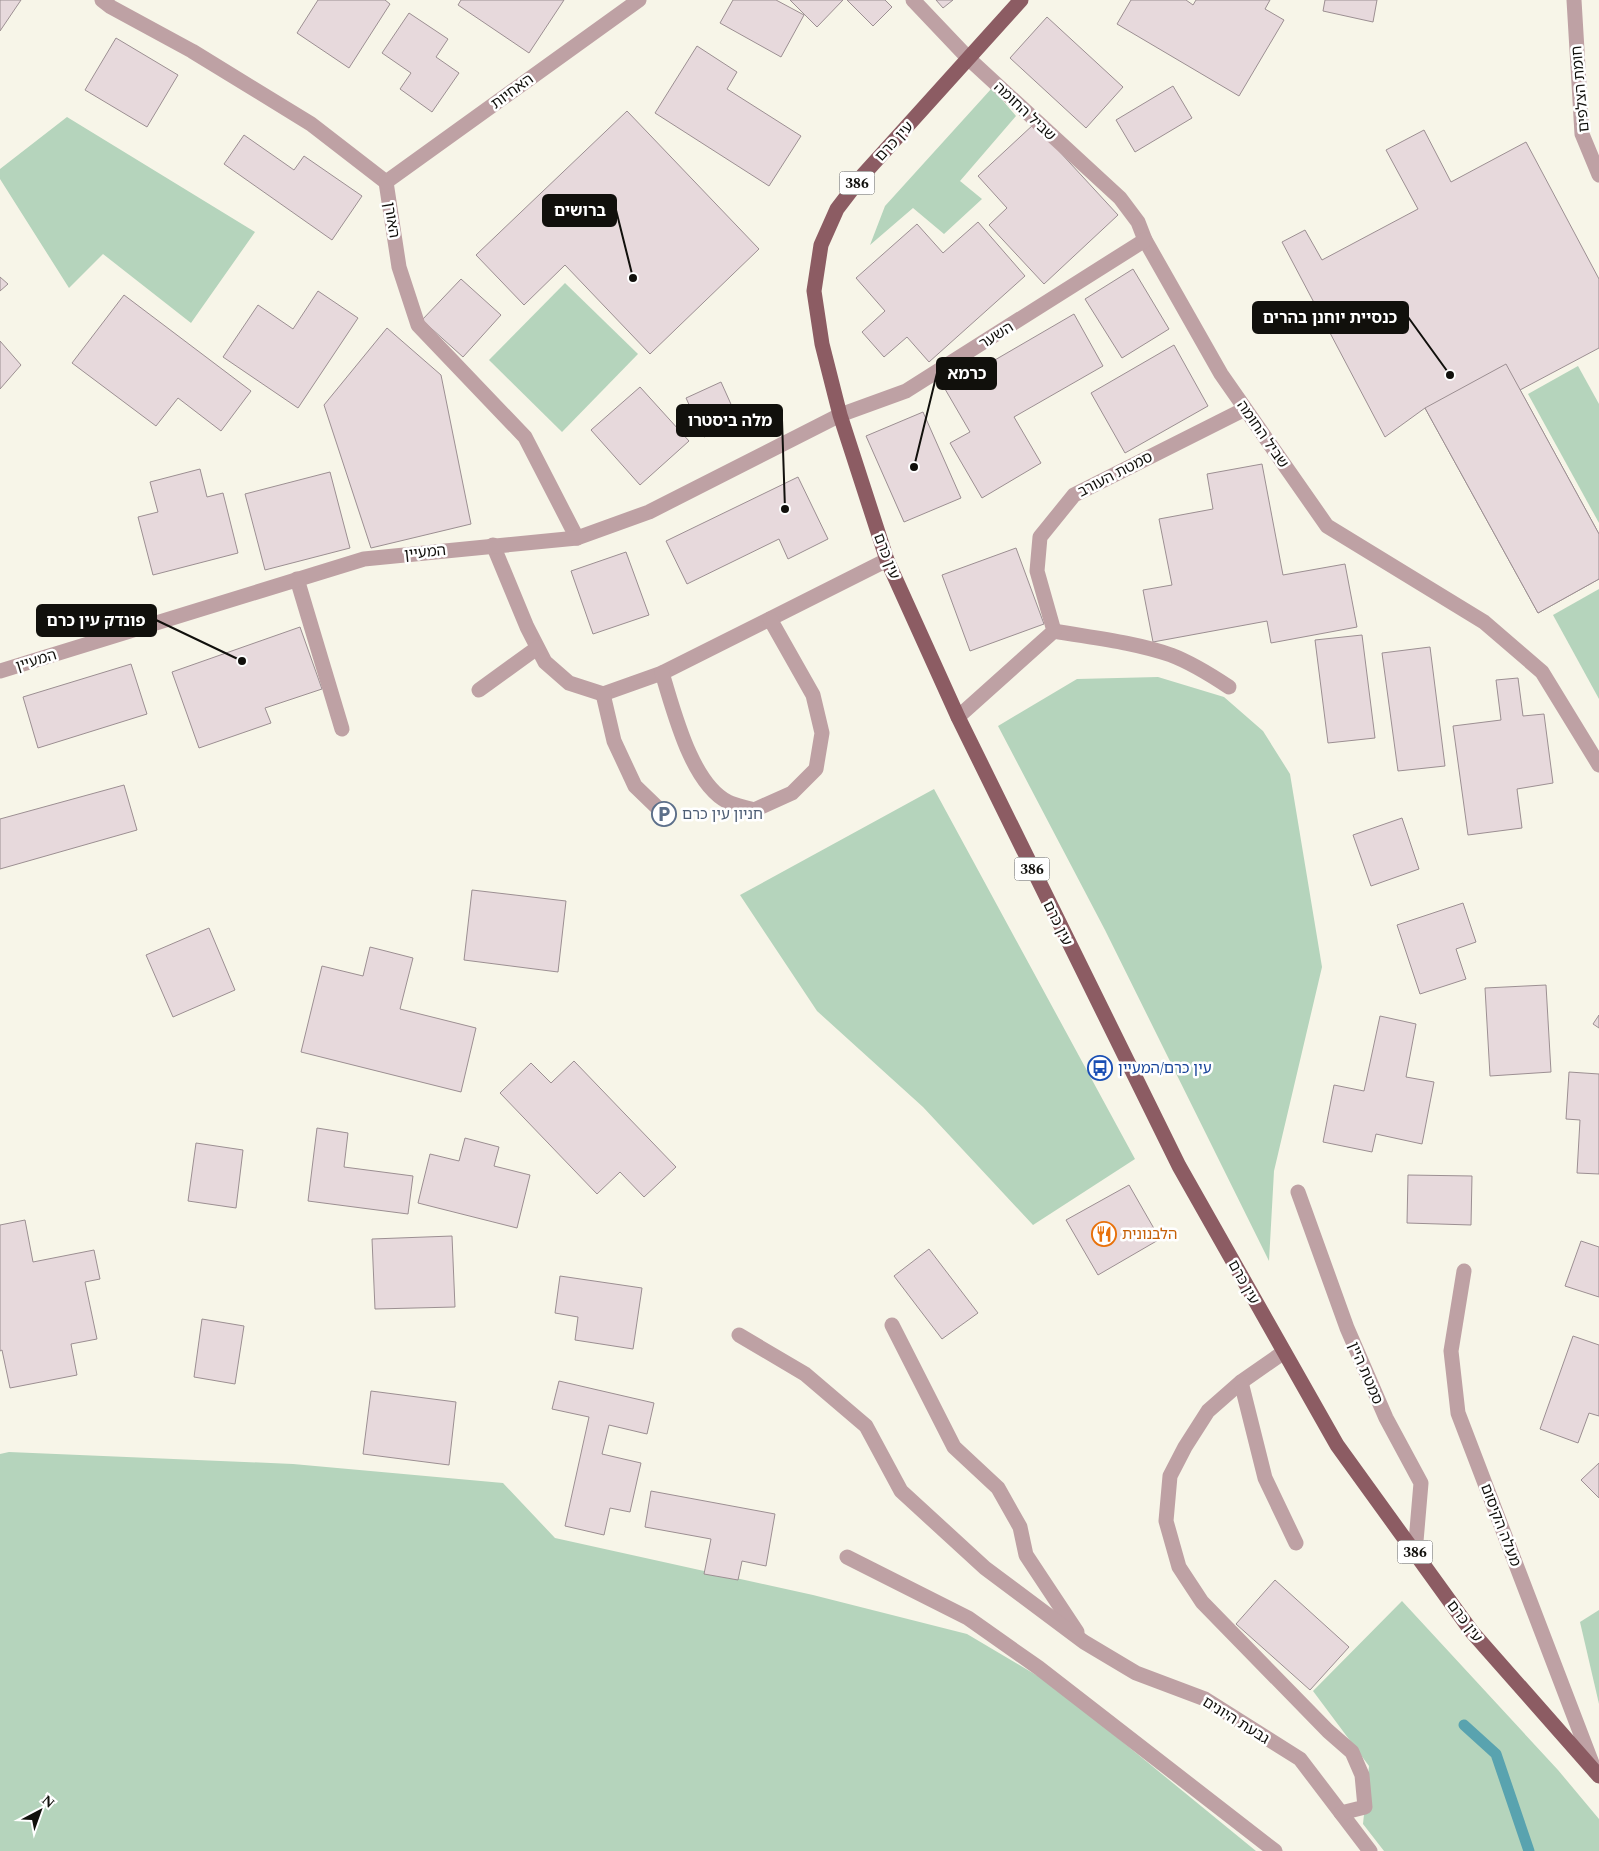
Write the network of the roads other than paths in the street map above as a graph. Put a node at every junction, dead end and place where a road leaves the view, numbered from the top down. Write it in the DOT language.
graph roads {
  1 [pos="102,0"];
  2 [pos="639,0"];
  3 [pos="913,0"];
  4 [pos="1021,0"];
  5 [pos="1574,0"];
  6 [pos="969,59"];
  7 [pos="1599,175"];
  8 [pos="386,182"];
  9 [pos="1145,240"];
  10 [pos="1245,409"];
  11 [pos="840,415"];
  12 [pos="577,538"];
  13 [pos="493,545"];
  14 [pos="887,560"];
  15 [pos="297,580"];
  16 [pos="770,620"];
  17 [pos="1054,631"];
  18 [pos="537,648"];
  19 [pos="0,671"];
  20 [pos="662,673"];
  21 [pos="1229,687"];
  22 [pos="479,690"];
  23 [pos="603,694"];
  24 [pos="958,717"];
  25 [pos="342,729"];
  26 [pos="1599,765"];
  27 [pos="664,814"];
  28 [pos="1298,1192"];
  29 [pos="1464,1271"];
  30 [pos="892,1325"];
  31 [pos="739,1336"];
  32 [pos="1284,1352"];
  33 [pos="1241,1382"];
  34 [pos="1296,1543"];
  35 [pos="1415,1553"];
  36 [pos="847,1557"];
  37 [pos="1084,1642"];
  38 [pos="1597,1774"];
  39 [pos="1341,1813"];
  40 [pos="1275,1851"];
  41 [pos="1370,1851"];
  1 -- 8 [label="street, האורן"];
  2 -- 8 [label="street, האחיות"];
  3 -- 6 [label="street"];
  4 -- 6 [label="main road, עין כרם / 386"];
  5 -- 7 [label="street, חומת הצלפים"];
  6 -- 9 [label="street, שביל החומה"];
  6 -- 11 [label="main road, עין כרם / 386"];
  8 -- 12 [label="street, האורן"];
  9 -- 10 [label="street, שביל החומה"];
  9 -- 11 [label="street, השער"];
  10 -- 17 [label="street, סמטת העורב"];
  10 -- 26 [label="street, שביל החומה"];
  11 -- 12 [label="street, המעיין"];
  11 -- 14 [label="main road, עין כרם / 386"];
  12 -- 13 [label="street, המעיין"];
  13 -- 15 [label="street, המעיין"];
  13 -- 18 [label="street"];
  14 -- 16 [label="street"];
  14 -- 24 [label="main road, עין כרם / 386"];
  15 -- 19 [label="street, המעיין"];
  15 -- 25 [label="street"];
  16 -- 20 [label="street"];
  16 -- 20 [label="street"];
  17 -- 21 [label="street"];
  17 -- 24 [label="street"];
  18 -- 22 [label="street"];
  18 -- 23 [label="street"];
  20 -- 23 [label="street"];
  23 -- 27 [label="street"];
  24 -- 32 [label="main road, עין כרם / 386"];
  28 -- 35 [label="street, סמטת היין"];
  29 -- 38 [label="street, מעלה הקיסום"];
  30 -- 37 [label="street"];
  31 -- 37 [label="street, גבעת היונים"];
  32 -- 33 [label="street"];
  32 -- 35 [label="main road, עין כרם / 386"];
  33 -- 34 [label="street"];
  33 -- 39 [label="street"];
  35 -- 38 [label="main road, עין כרם / 386"];
  36 -- 40 [label="street"];
  37 -- 39 [label="street, גבעת היונים"];
  39 -- 41 [label="street, גבעת היונים"];
}
